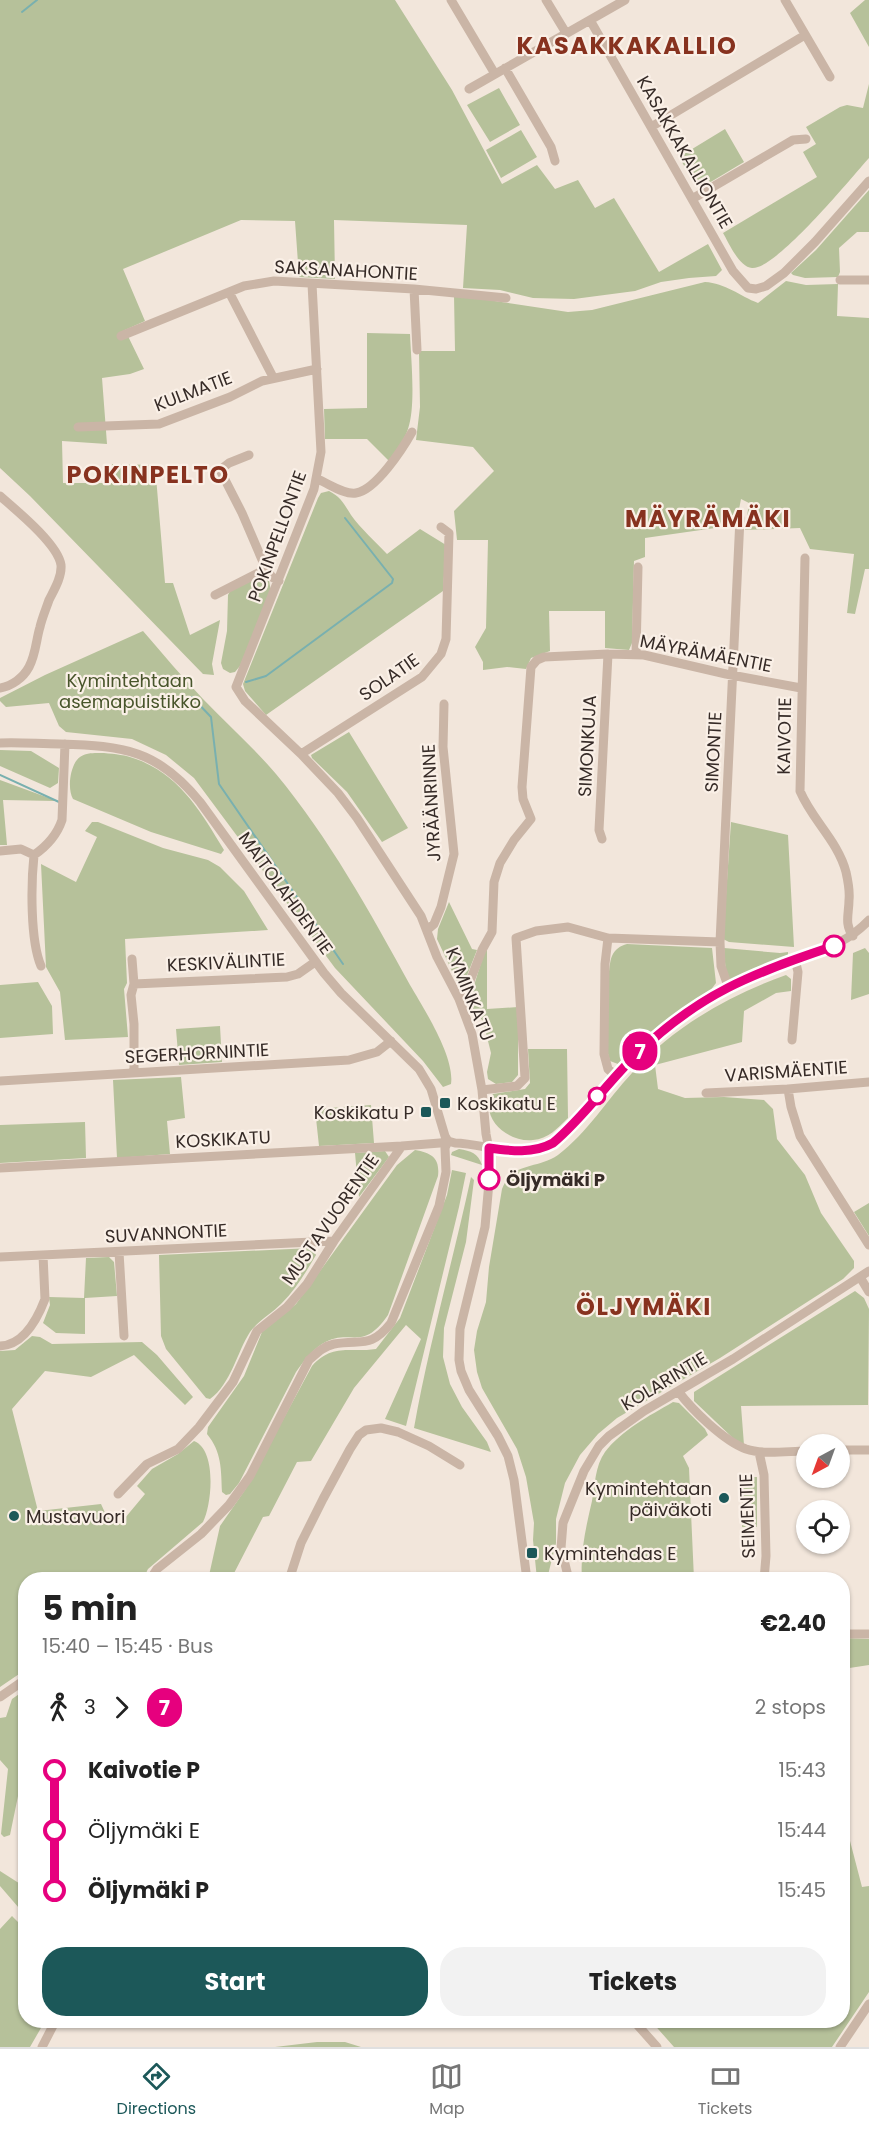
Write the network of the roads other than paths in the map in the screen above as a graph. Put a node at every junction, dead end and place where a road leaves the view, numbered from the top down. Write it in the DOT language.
graph roads {
  1 [pos="451,0"];
  2 [pos="546,0"];
  3 [pos="625,0"];
  4 [pos="785,0"];
  5 [pos="590,20"];
  6 [pos="566,33"];
  7 [pos="805,35"];
  8 [pos="505,68"];
  9 [pos="495,74"];
  10 [pos="830,77"];
  11 [pos="469,89"];
  12 [pos="651,127"];
  13 [pos="806,139"];
  14 [pos="555,161"];
  15 [pos="869,181"];
  16 [pos="692,199"];
  17 [pos="840,280"];
  18 [pos="869,280"];
  19 [pos="312,284"];
  20 [pos="414,289"];
  21 [pos="229,292"];
  22 [pos="506,298"];
  23 [pos="121,336"];
  24 [pos="417,350"];
  25 [pos="317,369"];
  26 [pos="273,377"];
  27 [pos="78,427"];
  28 [pos="412,432"];
  29 [pos="249,455"];
  30 [pos="317,479"];
  31 [pos="0,496"];
  32 [pos="740,518"];
  33 [pos="441,527"];
  34 [pos="805,558"];
  35 [pos="639,567"];
  36 [pos="266,569"];
  37 [pos="279,581"];
  38 [pos="215,595"];
  39 [pos="608,654"];
  40 [pos="636,654"];
  41 [pos="734,676"];
  42 [pos="236,687"];
  43 [pos="0,688"];
  44 [pos="801,688"];
  45 [pos="444,704"];
  46 [pos="0,743"];
  47 [pos="65,744"];
  48 [pos="301,754"];
  49 [pos="602,839"];
  50 [pos="0,850"];
  51 [pos="34,855"];
  52 [pos="869,920"];
  53 [pos="427,930"];
  54 [pos="852,936"];
  55 [pos="608,938"];
  56 [pos="720,942"];
  57 [pos="132,959"];
  58 [pos="795,959"];
  59 [pos="315,962"];
  60 [pos="42,966"];
  61 [pos="134,984"];
  62 [pos="728,986"];
  63 [pos="459,999"];
  64 [pos="792,1040"];
  65 [pos="391,1041"];
  66 [pos="134,1073"];
  67 [pos="616,1076"];
  68 [pos="0,1081"];
  69 [pos="869,1082"];
  70 [pos="788,1089"];
  71 [pos="482,1090"];
  72 [pos="706,1093"];
  73 [pos="448,1141"];
  74 [pos="402,1146"];
  75 [pos="489,1148"];
  76 [pos="0,1168"];
  77 [pos="334,1241"];
  78 [pos="869,1245"];
  79 [pos="119,1252"];
  80 [pos="43,1255"];
  81 [pos="0,1257"];
  82 [pos="869,1271"];
  83 [pos="860,1277"];
  84 [pos="869,1292"];
  85 [pos="124,1336"];
  86 [pos="0,1346"];
  87 [pos="678,1391"];
  88 [pos="850,1450"];
  89 [pos="869,1450"];
  90 [pos="796,1451"];
  91 [pos="759,1452"];
  92 [pos="460,1465"];
  93 [pos="118,1494"];
  94 [pos="155,1572"];
  95 [pos="292,1572"];
  96 [pos="525,1572"];
  97 [pos="567,1572"];
  98 [pos="765,1572"];
  99 [pos="850,1634"];
  100 [pos="869,1634"];
  101 [pos="18,1684"];
  102 [pos="0,1696"];
  103 [pos="869,2004"];
  104 [pos="52,2028"];
  105 [pos="640,2028"];
  106 [pos="42,2047"];
  107 [pos="657,2047"];
  108 [pos="840,2047"];
  1 -- 9 [label="street"];
  2 -- 6 [label="street"];
  3 -- 5 [label="street"];
  4 -- 7 [label="street"];
  5 -- 6 [label="street"];
  5 -- 12 [label="street, KASAKKAKALLIONTIE"];
  6 -- 8 [label="street"];
  7 -- 10 [label="street"];
  7 -- 12 [label="street"];
  8 -- 9 [label="street"];
  8 -- 14 [label="street"];
  9 -- 11 [label="street"];
  12 -- 16 [label="street, KASAKKAKALLIONTIE"];
  13 -- 16 [label="street"];
  15 -- 16 [label="street, KASAKKAKALLIONTIE"];
  17 -- 18 [label="street"];
  19 -- 20 [label="street, SAKSANAHONTIE"];
  19 -- 21 [label="street, SAKSANAHONTIE"];
  19 -- 25 [label="street, POKINPELLONTIE"];
  20 -- 22 [label="street, SAKSANAHONTIE"];
  20 -- 24 [label="street"];
  21 -- 23 [label="street, SAKSANAHONTIE"];
  21 -- 26 [label="street"];
  25 -- 26 [label="street, KULMATIE"];
  25 -- 30 [label="street, POKINPELLONTIE"];
  26 -- 27 [label="street, KULMATIE"];
  28 -- 30 [label="street"];
  29 -- 36 [label="street"];
  30 -- 37 [label="street, POKINPELLONTIE"];
  31 -- 43 [label="street"];
  32 -- 41 [label="street, SIMONTIE"];
  33 -- 48 [label="street, SOLATIE"];
  34 -- 44 [label="street, KAIVOTIE"];
  35 -- 40 [label="street"];
  36 -- 37 [label="street"];
  36 -- 38 [label="street"];
  37 -- 42 [label="street, POKINPELLONTIE"];
  39 -- 40 [label="street, MÄYRÄMÄENTIE"];
  39 -- 49 [label="street, SIMONKUJA"];
  39 -- 63 [label="street, MÄYRÄMÄENTIE"];
  40 -- 41 [label="street, MÄYRÄMÄENTIE"];
  41 -- 44 [label="street, MÄYRÄMÄENTIE"];
  41 -- 56 [label="street, SIMONTIE"];
  42 -- 48 [label="street, KYMINKATU"];
  44 -- 54 [label="street, KAIVOTIE"];
  45 -- 53 [label="street, JYRÄÄNRINNE"];
  46 -- 47 [label="street, MAITOLAHDENTIE"];
  47 -- 51 [label="street"];
  47 -- 59 [label="street, MAITOLAHDENTIE"];
  48 -- 53 [label="street, KYMINKATU"];
  50 -- 51 [label="street"];
  51 -- 60 [label="street"];
  52 -- 54 [label="street"];
  53 -- 63 [label="street, KYMINKATU"];
  54 -- 58 [label="street"];
  55 -- 56 [label="street"];
  55 -- 67 [label="street"];
  55 -- 71 [label="street"];
  56 -- 62 [label="street, SIMONTIE"];
  57 -- 61 [label="street"];
  58 -- 62 [label="street"];
  58 -- 64 [label="street"];
  59 -- 61 [label="street, KESKIVÄLINTIE"];
  59 -- 65 [label="street, MAITOLAHDENTIE"];
  61 -- 66 [label="street"];
  62 -- 67 [label="street"];
  63 -- 71 [label="street, KYMINKATU"];
  65 -- 66 [label="street, SEGERHORNINTIE"];
  65 -- 73 [label="street, MAITOLAHDENTIE"];
  66 -- 68 [label="street, SEGERHORNINTIE"];
  67 -- 75 [label="street"];
  69 -- 70 [label="street, VARISMÄENTIE"];
  70 -- 72 [label="street, VARISMÄENTIE"];
  70 -- 78 [label="street"];
  71 -- 75 [label="street, KYMINKATU"];
  73 -- 74 [label="street, KOSKIKATU"];
  73 -- 75 [label="street"];
  73 -- 94 [label="street"];
  74 -- 76 [label="street, KOSKIKATU"];
  74 -- 77 [label="street, MUSTAVUORENTIE"];
  75 -- 96 [label="street, KYMINKATU"];
  77 -- 79 [label="street, SUVANNONTIE"];
  77 -- 93 [label="street, MUSTAVUORENTIE"];
  79 -- 80 [label="street, SUVANNONTIE"];
  79 -- 85 [label="street"];
  80 -- 81 [label="street, SUVANNONTIE"];
  80 -- 86 [label="street"];
  82 -- 83 [label="street, KOLARINTIE"];
  83 -- 84 [label="street"];
  83 -- 87 [label="street, KOLARINTIE"];
  87 -- 91 [label="street"];
  87 -- 97 [label="street, KOLARINTIE"];
  88 -- 89 [label="street"];
  90 -- 91 [label="street"];
  91 -- 98 [label="street, SEIMENTIE"];
  92 -- 95 [label="street"];
  99 -- 100 [label="street"];
  101 -- 102 [label="street"];
  103 -- 108 [label="street"];
  104 -- 106 [label="street"];
  105 -- 107 [label="street"];
}
